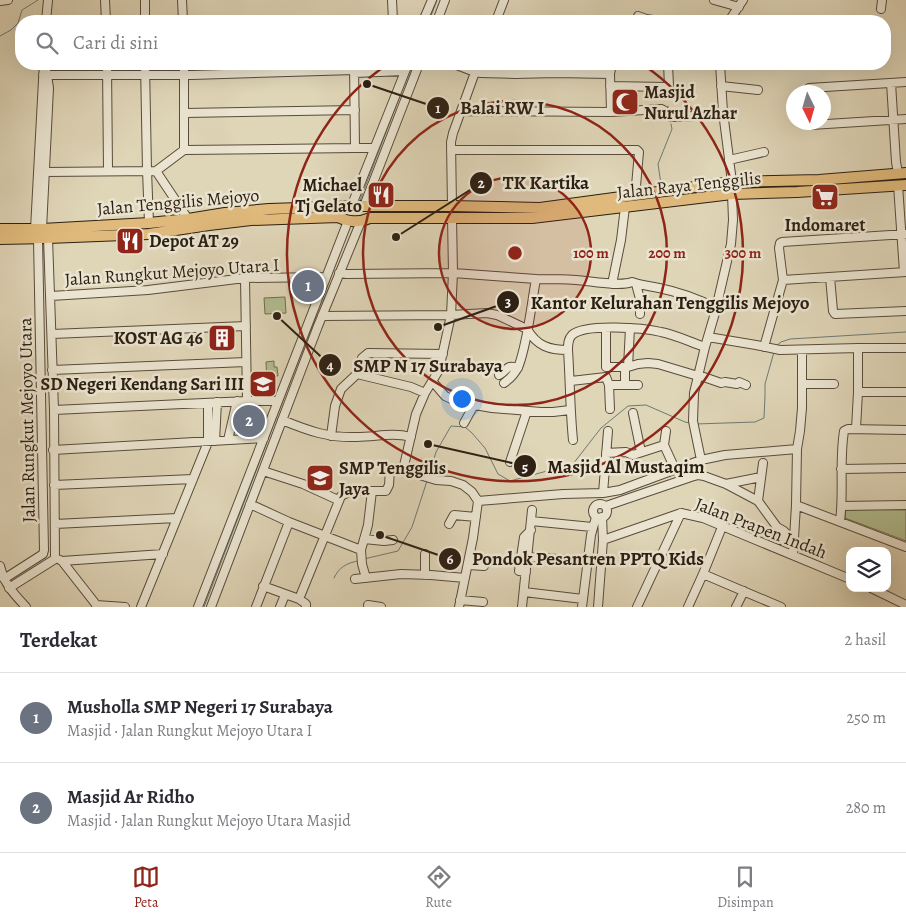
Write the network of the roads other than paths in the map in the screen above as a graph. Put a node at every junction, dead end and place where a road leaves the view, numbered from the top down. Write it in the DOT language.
graph roads {
  1 [pos="8,0"];
  2 [pos="48,0"];
  3 [pos="106,0"];
  4 [pos="145,0"];
  5 [pos="182,0"];
  6 [pos="392,0"];
  7 [pos="432,0"];
  8 [pos="445,0"];
  9 [pos="504,0"];
  10 [pos="714,0"];
  11 [pos="882,0"];
  12 [pos="0,1"];
  13 [pos="741,3"];
  14 [pos="881,9"];
  15 [pos="47,15"];
  16 [pos="106,15"];
  17 [pos="145,15"];
  18 [pos="183,15"];
  19 [pos="393,15"];
  20 [pos="426,15"];
  21 [pos="439,15"];
  22 [pos="498,15"];
  23 [pos="734,15"];
  24 [pos="45,70"];
  25 [pos="107,70"];
  26 [pos="145,70"];
  27 [pos="184,70"];
  28 [pos="326,70"];
  29 [pos="354,70"];
  30 [pos="363,70"];
  31 [pos="476,70"];
  32 [pos="490,70"];
  33 [pos="611,70"];
  34 [pos="668,70"];
  35 [pos="721,70"];
  36 [pos="610,74"];
  37 [pos="107,75"];
  38 [pos="145,75"];
  39 [pos="184,75"];
  40 [pos="407,75"];
  41 [pos="906,82"];
  42 [pos="891,84"];
  43 [pos="610,86"];
  44 [pos="722,86"];
  45 [pos="831,87"];
  46 [pos="758,90"];
  47 [pos="355,110"];
  48 [pos="461,111"];
  49 [pos="610,112"];
  50 [pos="184,113"];
  51 [pos="723,115"];
  52 [pos="893,120"];
  53 [pos="906,120"];
  54 [pos="831,125"];
  55 [pos="355,148"];
  56 [pos="373,148"];
  57 [pos="184,150"];
  58 [pos="451,150"];
  59 [pos="764,152"];
  60 [pos="729,160"];
  61 [pos="147,170"];
  62 [pos="108,171"];
  63 [pos="156,171"];
  64 [pos="44,172"];
  65 [pos="902,173"];
  66 [pos="820,180"];
  67 [pos="732,182"];
  68 [pos="902,185"];
  69 [pos="820,191"];
  70 [pos="732,194"];
  71 [pos="637,195"];
  72 [pos="402,206"];
  73 [pos="452,206"];
  74 [pos="357,207"];
  75 [pos="499,207"];
  76 [pos="625,208"];
  77 [pos="269,214"];
  78 [pos="401,217"];
  79 [pos="452,217"];
  80 [pos="498,218"];
  81 [pos="188,219"];
  82 [pos="354,221"];
  83 [pos="149,223"];
  84 [pos="0,229"];
  85 [pos="104,231"];
  86 [pos="41,234"];
  87 [pos="904,234"];
  88 [pos="0,239"];
  89 [pos="905,272"];
  90 [pos="339,273"];
  91 [pos="453,273"];
  92 [pos="326,277"];
  93 [pos="830,277"];
  94 [pos="245,278"];
  95 [pos="536,279"];
  96 [pos="783,280"];
  97 [pos="39,283"];
  98 [pos="50,283"];
  99 [pos="612,284"];
  100 [pos="636,284"];
  101 [pos="51,296"];
  102 [pos="716,308"];
  103 [pos="906,311"];
  104 [pos="640,314"];
  105 [pos="451,315"];
  106 [pos="322,316"];
  107 [pos="246,326"];
  108 [pos="313,326"];
  109 [pos="606,328"];
  110 [pos="630,328"];
  111 [pos="527,329"];
  112 [pos="52,334"];
  113 [pos="708,337"];
  114 [pos="705,347"];
  115 [pos="771,348"];
  116 [pos="858,348"];
  117 [pos="906,348"];
  118 [pos="568,350"];
  119 [pos="802,350"];
  120 [pos="443,354"];
  121 [pos="246,362"];
  122 [pos="626,367"];
  123 [pos="518,368"];
  124 [pos="52,370"];
  125 [pos="357,374"];
  126 [pos="499,375"];
  127 [pos="698,376"];
  128 [pos="571,381"];
  129 [pos="433,382"];
  130 [pos="504,383"];
  131 [pos="802,384"];
  132 [pos="834,384"];
  133 [pos="609,385"];
  134 [pos="625,385"];
  135 [pos="638,385"];
  136 [pos="746,385"];
  137 [pos="42,389"];
  138 [pos="53,389"];
  139 [pos="858,392"];
  140 [pos="906,392"];
  141 [pos="425,393"];
  142 [pos="237,401"];
  143 [pos="247,401"];
  144 [pos="278,401"];
  145 [pos="217,402"];
  146 [pos="208,403"];
  147 [pos="474,405"];
  148 [pos="610,409"];
  149 [pos="54,410"];
  150 [pos="527,410"];
  151 [pos="570,410"];
  152 [pos="633,413"];
  153 [pos="282,420"];
  154 [pos="464,422"];
  155 [pos="856,429"];
  156 [pos="906,430"];
  157 [pos="608,431"];
  158 [pos="666,431"];
  159 [pos="331,436"];
  160 [pos="411,437"];
  161 [pos="264,438"];
  162 [pos="228,440"];
  163 [pos="573,440"];
  164 [pos="212,441"];
  165 [pos="664,445"];
  166 [pos="797,449"];
  167 [pos="54,450"];
  168 [pos="641,452"];
  169 [pos="606,453"];
  170 [pos="702,460"];
  171 [pos="510,462"];
  172 [pos="763,463"];
  173 [pos="906,468"];
  174 [pos="840,469"];
  175 [pos="404,470"];
  176 [pos="674,470"];
  177 [pos="263,471"];
  178 [pos="761,477"];
  179 [pos="254,478"];
  180 [pos="193,479"];
  181 [pos="54,484"];
  182 [pos="726,484"];
  183 [pos="372,491"];
  184 [pos="603,493"];
  185 [pos="338,500"];
  186 [pos="478,501"];
  187 [pos="758,501"];
  188 [pos="250,504"];
  189 [pos="906,504"];
  190 [pos="796,505"];
  191 [pos="606,506"];
  192 [pos="842,506"];
  193 [pos="532,510"];
  194 [pos="681,513"];
  195 [pos="476,517"];
  196 [pos="599,517"];
  197 [pos="177,518"];
  198 [pos="532,521"];
  199 [pos="289,522"];
  200 [pos="840,522"];
  201 [pos="55,524"];
  202 [pos="449,524"];
  203 [pos="592,527"];
  204 [pos="722,527"];
  205 [pos="531,530"];
  206 [pos="324,535"];
  207 [pos="788,537"];
  208 [pos="364,539"];
  209 [pos="393,540"];
  210 [pos="603,540"];
  211 [pos="906,547"];
  212 [pos="780,550"];
  213 [pos="361,553"];
  214 [pos="163,554"];
  215 [pos="424,554"];
  216 [pos="793,555"];
  217 [pos="528,557"];
  218 [pos="58,560"];
  219 [pos="587,561"];
  220 [pos="468,565"];
  221 [pos="0,566"];
  222 [pos="23,566"];
  223 [pos="484,566"];
  224 [pos="526,572"];
  225 [pos="703,574"];
  226 [pos="425,575"];
  227 [pos="28,576"];
  228 [pos="846,577"];
  229 [pos="366,578"];
  230 [pos="465,578"];
  231 [pos="4,579"];
  232 [pos="355,579"];
  233 [pos="263,586"];
  234 [pos="9,588"];
  235 [pos="744,591"];
  236 [pos="524,592"];
  237 [pos="879,592"];
  238 [pos="285,595"];
  239 [pos="299,599"];
  240 [pos="483,602"];
  241 [pos="460,603"];
  242 [pos="582,603"];
  243 [pos="368,605"];
  244 [pos="97,606"];
  245 [pos="906,606"];
  246 [pos="26,607"];
  247 [pos="125,607"];
  248 [pos="141,607"];
  249 [pos="198,607"];
  250 [pos="211,607"];
  251 [pos="256,607"];
  252 [pos="280,607"];
  253 [pos="306,607"];
  254 [pos="381,607"];
  255 [pos="522,607"];
  256 [pos="598,607"];
  257 [pos="637,607"];
  258 [pos="688,607"];
  259 [pos="736,607"];
  260 [pos="781,607"];
  1 -- 12 [label="street"];
  2 -- 15 [label="street"];
  3 -- 16 [label="street"];
  4 -- 17 [label="street"];
  5 -- 18 [label="street"];
  6 -- 19 [label="street"];
  7 -- 20 [label="street"];
  8 -- 21 [label="street"];
  9 -- 22 [label="street"];
  10 -- 13 [label="street"];
  11 -- 14 [label="street"];
  13 -- 23 [label="street"];
  24 -- 37 [label="street"];
  24 -- 64 [label="street"];
  24 -- 86 [label="street"];
  25 -- 37 [label="street"];
  26 -- 38 [label="street"];
  27 -- 39 [label="street"];
  28 -- 39 [label="street"];
  29 -- 47 [label="street"];
  30 -- 40 [label="street"];
  31 -- 48 [label="street"];
  32 -- 36 [label="street"];
  33 -- 36 [label="street"];
  34 -- 43 [label="street"];
  35 -- 44 [label="street"];
  36 -- 43 [label="street"];
  37 -- 38 [label="street"];
  37 -- 62 [label="street"];
  38 -- 39 [label="street"];
  38 -- 61 [label="street"];
  39 -- 50 [label="street"];
  40 -- 56 [label="street"];
  40 -- 74 [label="street"];
  41 -- 42 [label="street"];
  42 -- 45 [label="street"];
  42 -- 52 [label="street"];
  43 -- 49 [label="street"];
  44 -- 46 [label="street"];
  44 -- 51 [label="street"];
  47 -- 50 [label="street"];
  47 -- 55 [label="street"];
  48 -- 49 [label="street"];
  48 -- 58 [label="street"];
  49 -- 51 [label="street"];
  50 -- 57 [label="street"];
  51 -- 60 [label="street"];
  52 -- 53 [label="street"];
  52 -- 54 [label="street"];
  52 -- 65 [label="street"];
  55 -- 56 [label="street"];
  55 -- 57 [label="street"];
  56 -- 74 [label="street"];
  57 -- 63 [label="street"];
  58 -- 71 [label="street"];
  58 -- 73 [label="street"];
  59 -- 60 [label="street"];
  60 -- 67 [label="street"];
  61 -- 62 [label="street"];
  61 -- 63 [label="street"];
  61 -- 83 [label="street"];
  62 -- 64 [label="street"];
  63 -- 81 [label="street"];
  64 -- 86 [label="street"];
  65 -- 66 [label="main road, Jalan Raya Tenggilis"];
  66 -- 67 [label="main road, Jalan Raya Tenggilis"];
  66 -- 69 [label="main road"];
  67 -- 71 [label="main road, Jalan Raya Tenggilis"];
  68 -- 69 [label="main road, Jalan Raya Tenggilis"];
  68 -- 87 [label="street"];
  69 -- 70 [label="main road, Jalan Raya Tenggilis"];
  70 -- 76 [label="main road, Jalan Raya Tenggilis"];
  70 -- 102 [label="street"];
  71 -- 75 [label="main road, Jalan Raya Tenggilis"];
  72 -- 73 [label="main road, Jalan Raya Tenggilis"];
  72 -- 74 [label="main road, Jalan Raya Tenggilis"];
  72 -- 78 [label="main road"];
  73 -- 75 [label="main road, Jalan Raya Tenggilis"];
  74 -- 77 [label="main road, Jalan Tenggilis Mejoyo"];
  75 -- 80 [label="main road"];
  76 -- 80 [label="main road, Jalan Raya Tenggilis"];
  76 -- 99 [label="street"];
  77 -- 81 [label="main road, Jalan Tenggilis Mejoyo"];
  77 -- 82 [label="main road, Jalan Tenggilis Mejoyo"];
  77 -- 85 [label="main road, Jalan Tenggilis Mejoyo"];
  78 -- 79 [label="main road, Jalan Raya Tenggilis"];
  78 -- 82 [label="main road, Jalan Raya Tenggilis"];
  79 -- 80 [label="main road, Jalan Raya Tenggilis"];
  79 -- 91 [label="street"];
  81 -- 83 [label="main road, Jalan Tenggilis Mejoyo"];
  82 -- 90 [label="street"];
  82 -- 92 [label="street"];
  83 -- 85 [label="main road, Jalan Tenggilis Mejoyo"];
  84 -- 86 [label="main road, Jalan Tenggilis Mejoyo"];
  85 -- 86 [label="main road, Jalan Tenggilis Mejoyo"];
  86 -- 88 [label="main road, Jalan Tenggilis Mejoyo"];
  86 -- 97 [label="street, Jalan Rungkut Mejoyo Utara"];
  86 -- 98 [label="street, Jalan Rungkut Mejoyo Utara"];
  87 -- 89 [label="street"];
  87 -- 96 [label="street"];
  89 -- 93 [label="street"];
  90 -- 91 [label="street"];
  90 -- 106 [label="street"];
  91 -- 95 [label="street"];
  91 -- 105 [label="street"];
  92 -- 94 [label="street, Jalan Rungkut Mejoyo Utara I"];
  92 -- 108 [label="street"];
  93 -- 96 [label="street"];
  93 -- 103 [label="street"];
  94 -- 101 [label="street, Jalan Rungkut Mejoyo Utara I"];
  94 -- 107 [label="street"];
  95 -- 99 [label="street"];
  95 -- 111 [label="street"];
  96 -- 115 [label="street"];
  97 -- 98 [label="street"];
  97 -- 137 [label="street, Jalan Rungkut Mejoyo Utara"];
  98 -- 101 [label="street, Jalan Rungkut Mejoyo Utara"];
  99 -- 100 [label="street"];
  100 -- 102 [label="street"];
  100 -- 104 [label="street"];
  101 -- 112 [label="street, Jalan Rungkut Mejoyo Utara"];
  102 -- 113 [label="street"];
  105 -- 106 [label="street"];
  105 -- 111 [label="street"];
  105 -- 120 [label="street"];
  106 -- 108 [label="street"];
  107 -- 112 [label="street"];
  107 -- 121 [label="street"];
  108 -- 144 [label="street"];
  108 -- 153 [label="street"];
  109 -- 110 [label="street"];
  109 -- 118 [label="street"];
  109 -- 122 [label="street"];
  110 -- 114 [label="street"];
  110 -- 122 [label="street"];
  111 -- 118 [label="street"];
  111 -- 123 [label="street"];
  112 -- 124 [label="street, Jalan Rungkut Mejoyo Utara"];
  113 -- 114 [label="street"];
  113 -- 115 [label="street"];
  114 -- 127 [label="street"];
  115 -- 119 [label="street"];
  116 -- 117 [label="street"];
  116 -- 119 [label="street"];
  116 -- 139 [label="street"];
  118 -- 128 [label="street"];
  119 -- 131 [label="street"];
  120 -- 125 [label="street"];
  120 -- 129 [label="street"];
  121 -- 124 [label="street"];
  121 -- 143 [label="street"];
  122 -- 127 [label="street"];
  122 -- 134 [label="street"];
  123 -- 126 [label="street"];
  123 -- 130 [label="street"];
  124 -- 138 [label="street, Jalan Rungkut Mejoyo Utara"];
  125 -- 141 [label="street"];
  125 -- 159 [label="street"];
  127 -- 136 [label="street"];
  127 -- 170 [label="street"];
  128 -- 133 [label="street"];
  128 -- 151 [label="street"];
  129 -- 141 [label="street"];
  129 -- 147 [label="street"];
  131 -- 132 [label="street"];
  131 -- 166 [label="street"];
  133 -- 134 [label="street"];
  133 -- 148 [label="street"];
  134 -- 135 [label="street"];
  137 -- 138 [label="street"];
  137 -- 222 [label="street, Jalan Rungkut Mejoyo Utara"];
  138 -- 149 [label="street, Jalan Rungkut Mejoyo Utara"];
  139 -- 140 [label="street"];
  139 -- 155 [label="street"];
  141 -- 160 [label="street"];
  142 -- 143 [label="street"];
  142 -- 145 [label="street"];
  142 -- 162 [label="street"];
  143 -- 144 [label="street"];
  144 -- 161 [label="street"];
  145 -- 146 [label="street"];
  145 -- 164 [label="street"];
  146 -- 149 [label="street"];
  146 -- 164 [label="street"];
  147 -- 150 [label="street"];
  147 -- 154 [label="street"];
  149 -- 167 [label="street, Jalan Rungkut Mejoyo Utara"];
  150 -- 151 [label="street"];
  150 -- 171 [label="street"];
  151 -- 163 [label="street"];
  152 -- 168 [label="street"];
  153 -- 159 [label="street"];
  153 -- 177 [label="street"];
  155 -- 156 [label="street"];
  155 -- 174 [label="street"];
  157 -- 169 [label="street"];
  158 -- 165 [label="street"];
  159 -- 160 [label="street"];
  160 -- 175 [label="street"];
  161 -- 162 [label="street"];
  161 -- 179 [label="street"];
  162 -- 164 [label="street"];
  164 -- 167 [label="street"];
  164 -- 180 [label="street"];
  165 -- 168 [label="street"];
  165 -- 176 [label="street"];
  166 -- 170 [label="street"];
  166 -- 190 [label="street"];
  167 -- 181 [label="street, Jalan Rungkut Mejoyo Utara"];
  168 -- 169 [label="street"];
  169 -- 184 [label="street"];
  170 -- 176 [label="street"];
  172 -- 178 [label="street"];
  173 -- 174 [label="street"];
  174 -- 192 [label="street"];
  175 -- 183 [label="street"];
  175 -- 186 [label="street"];
  176 -- 184 [label="street"];
  177 -- 179 [label="street"];
  177 -- 185 [label="street"];
  178 -- 182 [label="street"];
  178 -- 187 [label="street"];
  179 -- 188 [label="street"];
  179 -- 249 [label="street"];
  180 -- 181 [label="street"];
  180 -- 197 [label="street"];
  181 -- 201 [label="street, Jalan Rungkut Mejoyo Utara"];
  182 -- 187 [label="street"];
  182 -- 191 [label="street"];
  183 -- 185 [label="street"];
  183 -- 208 [label="street"];
  184 -- 186 [label="street"];
  185 -- 206 [label="street"];
  186 -- 195 [label="street"];
  187 -- 207 [label="street"];
  188 -- 199 [label="street"];
  188 -- 250 [label="street"];
  189 -- 192 [label="street"];
  190 -- 200 [label="street"];
  190 -- 207 [label="street"];
  191 -- 196 [label="street"];
  191 -- 196 [label="street"];
  192 -- 200 [label="street"];
  193 -- 198 [label="street"];
  194 -- 204 [label="street, Jalan Prapen Indah"];
  194 -- 210 [label="street, Jalan Prapen Indah"];
  194 -- 257 [label="street"];
  195 -- 202 [label="street"];
  195 -- 220 [label="street"];
  196 -- 203 [label="street"];
  196 -- 210 [label="street"];
  197 -- 201 [label="street"];
  197 -- 214 [label="street"];
  198 -- 203 [label="street"];
  198 -- 205 [label="street"];
  199 -- 206 [label="street"];
  199 -- 233 [label="street"];
  200 -- 211 [label="street"];
  201 -- 218 [label="street, Jalan Rungkut Mejoyo Utara"];
  203 -- 219 [label="street"];
  204 -- 212 [label="street, Jalan Prapen Indah"];
  204 -- 225 [label="street"];
  205 -- 217 [label="street"];
  205 -- 224 [label="street"];
  206 -- 213 [label="street"];
  206 -- 239 [label="street"];
  207 -- 212 [label="street"];
  207 -- 216 [label="street"];
  208 -- 209 [label="street"];
  208 -- 213 [label="street"];
  210 -- 256 [label="street"];
  212 -- 216 [label="street, Jalan Prapen Indah"];
  213 -- 229 [label="street"];
  214 -- 218 [label="street"];
  214 -- 248 [label="street"];
  215 -- 226 [label="street"];
  216 -- 228 [label="street, Jalan Prapen Indah"];
  217 -- 219 [label="street"];
  217 -- 224 [label="street"];
  218 -- 227 [label="street"];
  218 -- 244 [label="street"];
  219 -- 242 [label="street"];
  220 -- 223 [label="street"];
  220 -- 230 [label="street"];
  221 -- 231 [label="street"];
  222 -- 227 [label="street"];
  222 -- 231 [label="street, Jalan Rungkut Mejoyo Utara"];
  224 -- 236 [label="street"];
  225 -- 235 [label="street"];
  225 -- 258 [label="street"];
  226 -- 229 [label="street"];
  226 -- 230 [label="street"];
  227 -- 234 [label="street"];
  229 -- 232 [label="street"];
  230 -- 241 [label="street"];
  231 -- 234 [label="street"];
  233 -- 238 [label="street"];
  233 -- 251 [label="street"];
  234 -- 246 [label="street"];
  235 -- 259 [label="street"];
  235 -- 260 [label="street"];
  236 -- 242 [label="street"];
  236 -- 255 [label="street"];
  237 -- 245 [label="street"];
  238 -- 239 [label="street"];
  238 -- 252 [label="street"];
  239 -- 253 [label="street"];
  240 -- 241 [label="street"];
  243 -- 254 [label="street"];
  244 -- 247 [label="street"];
}
